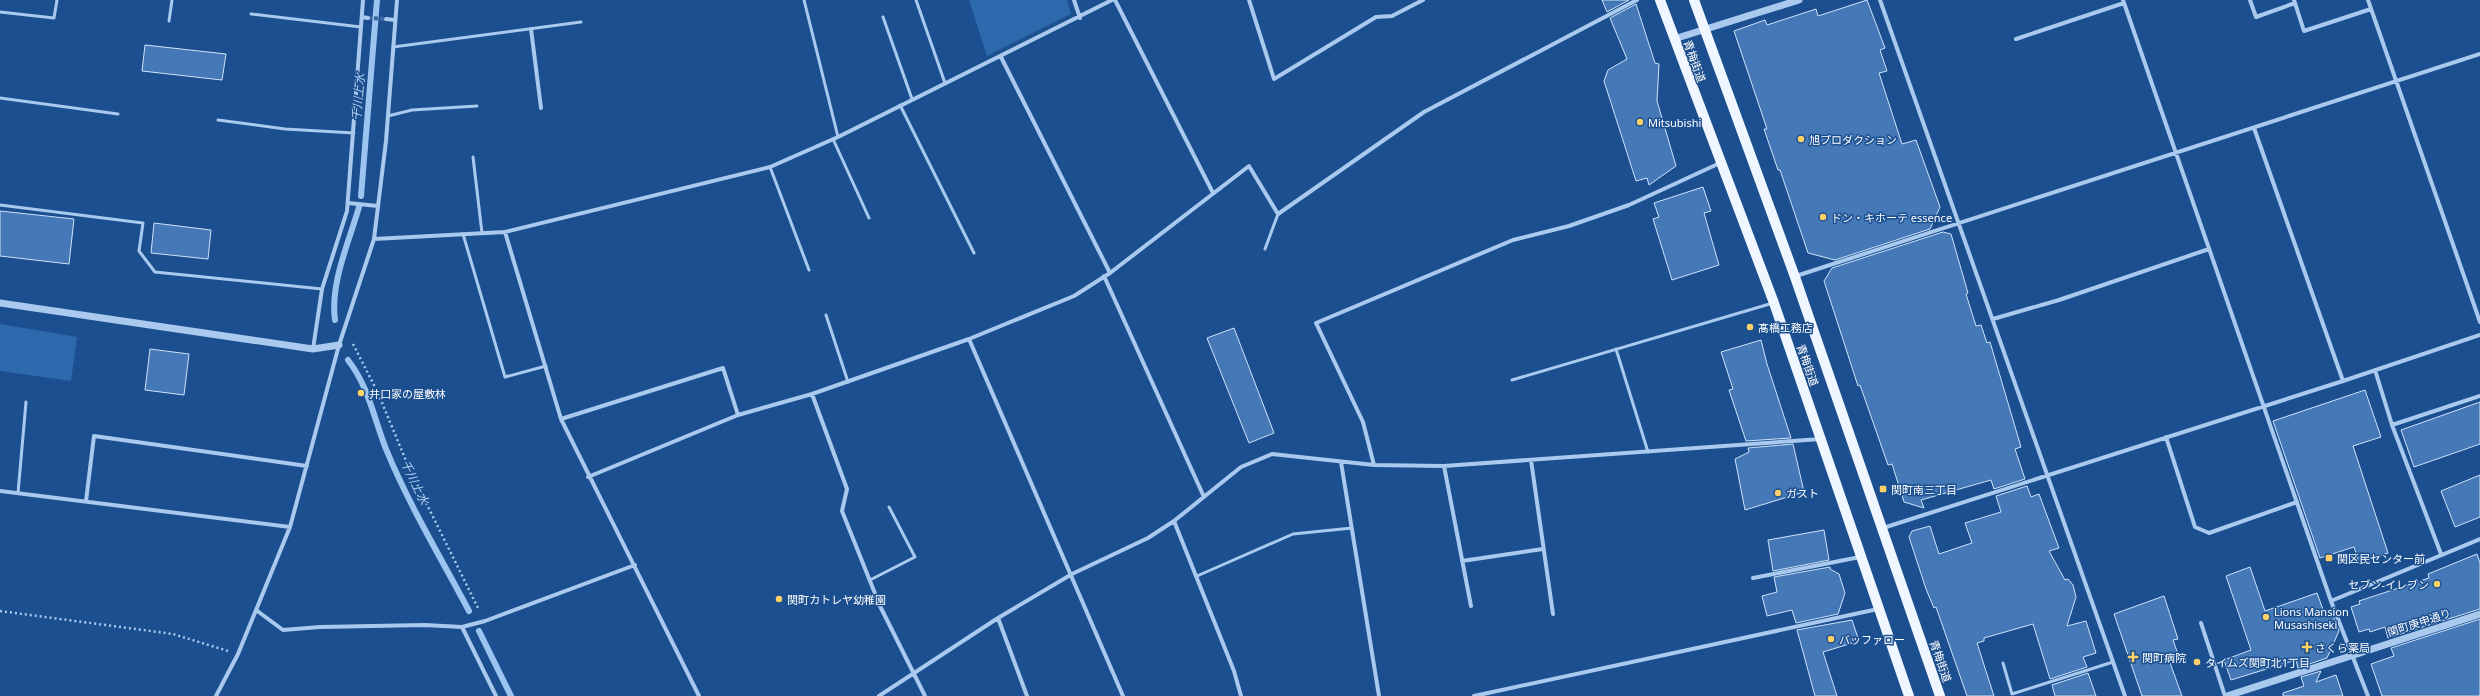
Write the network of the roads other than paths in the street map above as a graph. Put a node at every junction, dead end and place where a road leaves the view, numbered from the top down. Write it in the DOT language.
graph roads {
  1 [pos="57,0"];
  2 [pos="172,0"];
  3 [pos="363,0"];
  4 [pos="397,0"];
  5 [pos="804,0"];
  6 [pos="916,0"];
  7 [pos="1074,0"];
  8 [pos="1112,0"];
  9 [pos="1115,0"];
  10 [pos="1249,0"];
  11 [pos="1423,0"];
  12 [pos="1637,0"];
  13 [pos="1660,0"];
  14 [pos="1694,0"];
  15 [pos="1799,0"];
  16 [pos="1880,0"];
  17 [pos="2250,0"];
  18 [pos="2368,0"];
  19 [pos="2123,1"];
  20 [pos="2294,2"];
  21 [pos="2371,9"];
  22 [pos="0,12"];
  23 [pos="252,14"];
  24 [pos="362,17"];
  25 [pos="883,17"];
  26 [pos="368,18"];
  27 [pos="1080,18"];
  28 [pos="169,20"];
  29 [pos="386,20"];
  30 [pos="395,20"];
  31 [pos="581,22"];
  32 [pos="361,27"];
  33 [pos="531,29"];
  34 [pos="1704,29"];
  35 [pos="1674,39"];
  36 [pos="2016,39"];
  37 [pos="393,47"];
  38 [pos="2480,54"];
  39 [pos="1001,57"];
  40 [pos="2397,81"];
  41 [pos="945,83"];
  42 [pos="0,98"];
  43 [pos="912,99"];
  44 [pos="900,105"];
  45 [pos="477,106"];
  46 [pos="541,108"];
  47 [pos="118,114"];
  48 [pos="388,116"];
  49 [pos="218,120"];
  50 [pos="2254,128"];
  51 [pos="355,133"];
  52 [pos="835,138"];
  53 [pos="2174,153"];
  54 [pos="473,157"];
  55 [pos="1720,163"];
  56 [pos="770,166"];
  57 [pos="1213,193"];
  58 [pos="348,203"];
  59 [pos="0,204"];
  60 [pos="378,206"];
  61 [pos="1278,214"];
  62 [pos="869,218"];
  63 [pos="1958,222"];
  64 [pos="505,232"];
  65 [pos="482,233"];
  66 [pos="463,234"];
  67 [pos="374,239"];
  68 [pos="1265,249"];
  69 [pos="2209,249"];
  70 [pos="974,253"];
  71 [pos="809,270"];
  72 [pos="1110,273"];
  73 [pos="1104,276"];
  74 [pos="1795,276"];
  75 [pos="322,289"];
  76 [pos="0,303"];
  77 [pos="1774,303"];
  78 [pos="826,315"];
  79 [pos="1993,320"];
  80 [pos="2480,322"];
  81 [pos="2480,335"];
  82 [pos="969,339"];
  83 [pos="339,345"];
  84 [pos="313,349"];
  85 [pos="1616,349"];
  86 [pos="546,366"];
  87 [pos="2375,370"];
  88 [pos="1512,380"];
  89 [pos="2343,381"];
  90 [pos="848,382"];
  91 [pos="812,394"];
  92 [pos="2480,396"];
  93 [pos="26,402"];
  94 [pos="2265,405"];
  95 [pos="738,415"];
  96 [pos="561,419"];
  97 [pos="2392,425"];
  98 [pos="2166,437"];
  99 [pos="1821,439"];
  100 [pos="1648,452"];
  101 [pos="1531,460"];
  102 [pos="1341,462"];
  103 [pos="1374,465"];
  104 [pos="307,466"];
  105 [pos="1444,466"];
  106 [pos="2047,476"];
  107 [pos="588,477"];
  108 [pos="0,491"];
  109 [pos="18,493"];
  110 [pos="1204,497"];
  111 [pos="86,501"];
  112 [pos="2297,502"];
  113 [pos="889,506"];
  114 [pos="1174,521"];
  115 [pos="290,527"];
  116 [pos="1352,528"];
  117 [pos="1881,528"];
  118 [pos="2480,539"];
  119 [pos="1543,549"];
  120 [pos="2441,554"];
  121 [pos="1860,557"];
  122 [pos="1462,561"];
  123 [pos="635,565"];
  124 [pos="1072,574"];
  125 [pos="1196,576"];
  126 [pos="1753,578"];
  127 [pos="870,580"];
  128 [pos="2331,601"];
  129 [pos="1471,606"];
  130 [pos="1878,609"];
  131 [pos="256,610"];
  132 [pos="1553,614"];
  133 [pos="2480,614"];
  134 [pos="998,618"];
  135 [pos="2201,623"];
  136 [pos="462,627"];
  137 [pos="2351,656"];
  138 [pos="2113,662"];
  139 [pos="2002,663"];
  140 [pos="915,673"];
  141 [pos="1489,694"];
  142 [pos="216,696"];
  143 [pos="496,696"];
  144 [pos="699,696"];
  145 [pos="879,696"];
  146 [pos="925,696"];
  147 [pos="1027,696"];
  148 [pos="1123,696"];
  149 [pos="1241,696"];
  150 [pos="1379,696"];
  151 [pos="1474,696"];
  152 [pos="1909,696"];
  153 [pos="1940,696"];
  154 [pos="2125,696"];
  155 [pos="2226,696"];
  156 [pos="2368,696"];
  1 -- 22 [label="lane"];
  2 -- 28 [label="lane"];
  3 -- 24 [label="street"];
  4 -- 30 [label="street"];
  5 -- 52 [label="lane"];
  6 -- 41 [label="lane"];
  7 -- 27 [label="street"];
  8 -- 27 [label="street"];
  9 -- 57 [label="street"];
  10 -- 11 [label="street"];
  12 -- 61 [label="street"];
  13 -- 35 [label="main road, 青梅街道"];
  14 -- 34 [label="main road, 青梅街道"];
  15 -- 34 [label="street"];
  16 -- 63 [label="street"];
  17 -- 20 [label="street"];
  18 -- 21 [label="street"];
  19 -- 36 [label="street"];
  19 -- 53 [label="street"];
  20 -- 21 [label="street"];
  21 -- 40 [label="street"];
  23 -- 32 [label="lane"];
  24 -- 26 [label="street"];
  24 -- 32 [label="street"];
  25 -- 43 [label="lane"];
  27 -- 39 [label="street"];
  29 -- 30 [label="street"];
  30 -- 37 [label="street"];
  31 -- 33 [label="lane"];
  32 -- 51 [label="street"];
  33 -- 37 [label="lane"];
  33 -- 46 [label="street"];
  34 -- 35 [label="street"];
  34 -- 74 [label="main road, 青梅街道"];
  35 -- 55 [label="main road, 青梅街道"];
  37 -- 48 [label="street"];
  38 -- 40 [label="street"];
  39 -- 41 [label="street"];
  39 -- 72 [label="street"];
  40 -- 50 [label="street"];
  40 -- 80 [label="street"];
  41 -- 43 [label="street"];
  42 -- 47 [label="lane"];
  43 -- 44 [label="street"];
  44 -- 52 [label="street"];
  44 -- 70 [label="lane"];
  45 -- 48 [label="lane"];
  48 -- 60 [label="street"];
  49 -- 51 [label="lane"];
  50 -- 53 [label="street"];
  50 -- 89 [label="street"];
  51 -- 58 [label="street"];
  52 -- 56 [label="street"];
  52 -- 62 [label="lane"];
  53 -- 63 [label="street"];
  53 -- 69 [label="street"];
  54 -- 65 [label="lane"];
  55 -- 77 [label="main road, 青梅街道"];
  55 -- 103 [label="street"];
  56 -- 64 [label="street"];
  56 -- 71 [label="lane"];
  57 -- 61 [label="street"];
  57 -- 72 [label="street"];
  58 -- 60 [label="street"];
  58 -- 75 [label="street"];
  59 -- 75 [label="lane"];
  60 -- 67 [label="street"];
  61 -- 68 [label="lane"];
  63 -- 74 [label="street"];
  63 -- 79 [label="street"];
  64 -- 65 [label="street"];
  64 -- 86 [label="street"];
  65 -- 66 [label="street"];
  66 -- 67 [label="street"];
  66 -- 86 [label="lane"];
  67 -- 83 [label="street"];
  69 -- 79 [label="street"];
  69 -- 94 [label="street"];
  72 -- 73 [label="street"];
  73 -- 82 [label="street"];
  73 -- 110 [label="street"];
  74 -- 117 [label="main road, 青梅街道"];
  75 -- 84 [label="street"];
  76 -- 84 [label="street"];
  77 -- 85 [label="lane"];
  77 -- 99 [label="main road, 青梅街道"];
  78 -- 90 [label="lane"];
  79 -- 106 [label="street"];
  81 -- 87 [label="street"];
  82 -- 90 [label="street"];
  82 -- 124 [label="street"];
  83 -- 84 [label="street"];
  83 -- 104 [label="street"];
  85 -- 88 [label="lane"];
  85 -- 100 [label="lane"];
  86 -- 96 [label="street"];
  87 -- 89 [label="street"];
  87 -- 97 [label="street"];
  89 -- 94 [label="street"];
  90 -- 91 [label="street"];
  91 -- 95 [label="street"];
  91 -- 127 [label="street"];
  92 -- 97 [label="street"];
  93 -- 109 [label="lane"];
  94 -- 98 [label="street"];
  94 -- 112 [label="street"];
  95 -- 96 [label="street"];
  95 -- 107 [label="street"];
  96 -- 107 [label="street"];
  97 -- 120 [label="street"];
  98 -- 106 [label="street"];
  98 -- 112 [label="street"];
  99 -- 100 [label="street"];
  99 -- 121 [label="main road, 青梅街道"];
  100 -- 101 [label="street"];
  101 -- 105 [label="street"];
  101 -- 119 [label="street"];
  102 -- 103 [label="street"];
  102 -- 110 [label="street"];
  102 -- 116 [label="street"];
  103 -- 105 [label="street"];
  104 -- 111 [label="street"];
  104 -- 115 [label="street"];
  105 -- 122 [label="street"];
  106 -- 117 [label="street"];
  106 -- 138 [label="street"];
  107 -- 123 [label="street"];
  108 -- 109 [label="street"];
  109 -- 111 [label="street"];
  110 -- 114 [label="street"];
  111 -- 115 [label="street"];
  112 -- 128 [label="street"];
  113 -- 127 [label="lane"];
  114 -- 124 [label="street"];
  114 -- 125 [label="street"];
  115 -- 131 [label="street"];
  116 -- 125 [label="lane"];
  116 -- 150 [label="street"];
  117 -- 153 [label="main road, 青梅街道"];
  118 -- 120 [label="street"];
  119 -- 122 [label="street"];
  119 -- 132 [label="street"];
  120 -- 128 [label="street"];
  121 -- 126 [label="street"];
  121 -- 130 [label="main road, 青梅街道"];
  122 -- 129 [label="street"];
  123 -- 136 [label="street"];
  123 -- 144 [label="street"];
  124 -- 134 [label="street"];
  124 -- 148 [label="street"];
  125 -- 149 [label="street"];
  127 -- 140 [label="street"];
  128 -- 137 [label="street"];
  130 -- 141 [label="street"];
  130 -- 152 [label="main road, 青梅街道"];
  131 -- 136 [label="street"];
  131 -- 142 [label="street"];
  133 -- 137 [label="street, 関町庚申通り"];
  134 -- 140 [label="street"];
  134 -- 147 [label="street"];
  135 -- 155 [label="street"];
  136 -- 143 [label="street"];
  137 -- 155 [label="street, 関町庚申通り"];
  137 -- 156 [label="street"];
  138 -- 139 [label="lane"];
  138 -- 154 [label="street"];
  140 -- 145 [label="street"];
  140 -- 146 [label="street"];
  141 -- 151 [label="street"];
}
